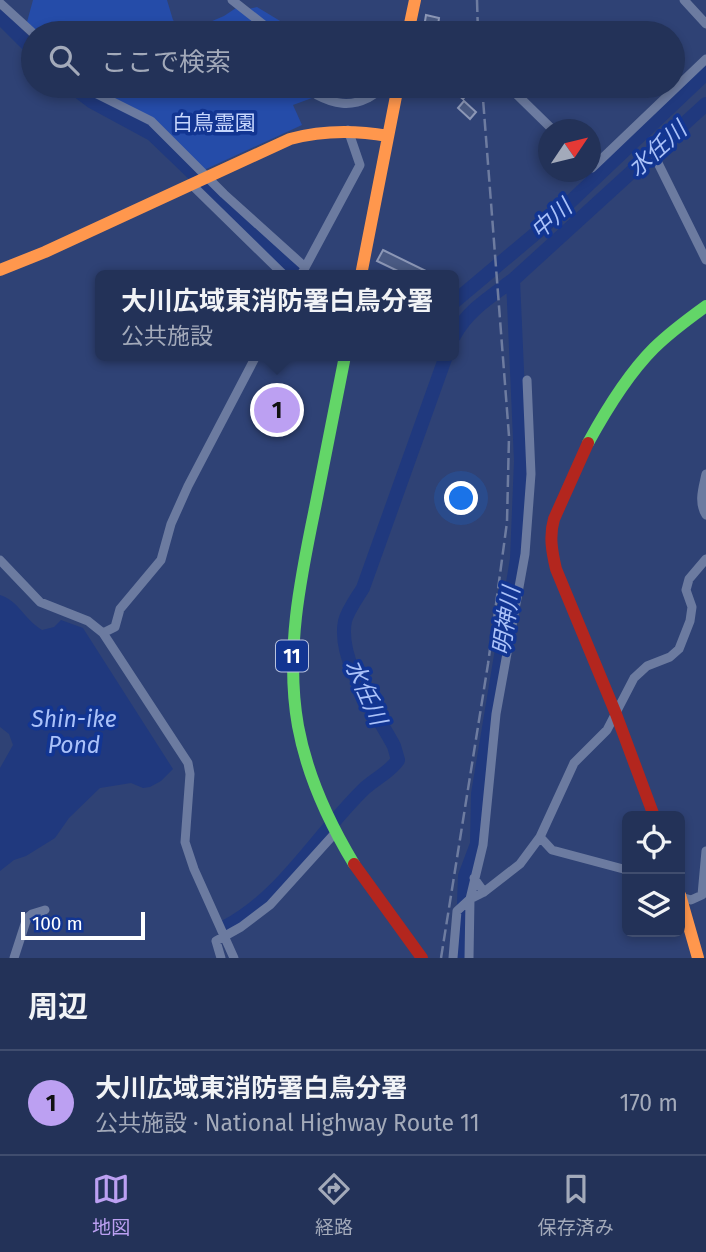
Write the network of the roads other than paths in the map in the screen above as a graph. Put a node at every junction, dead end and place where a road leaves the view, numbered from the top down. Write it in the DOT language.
graph roads {
  1 [pos="232,0"];
  2 [pos="415,0"];
  3 [pos="684,0"];
  4 [pos="0,3"];
  5 [pos="259,21"];
  6 [pos="411,21"];
  7 [pos="21,22"];
  8 [pos="706,24"];
  9 [pos="706,59"];
  10 [pos="685,79"];
  11 [pos="105,98"];
  12 [pos="322,98"];
  13 [pos="368,98"];
  14 [pos="394,98"];
  15 [pos="520,98"];
  16 [pos="665,98"];
  17 [pos="542,119"];
  18 [pos="348,130"];
  19 [pos="388,136"];
  20 [pos="601,159"];
  21 [pos="656,159"];
  22 [pos="208,177"];
  23 [pos="191,185"];
  24 [pos="706,260"];
  25 [pos="0,270"];
  26 [pos="276,270"];
  27 [pos="302,270"];
  28 [pos="304,270"];
  29 [pos="362,270"];
  30 [pos="706,306"];
  31 [pos="253,361"];
  32 [pos="344,361"];
  33 [pos="527,380"];
  34 [pos="706,474"];
  35 [pos="706,516"];
  36 [pos="706,559"];
  37 [pos="0,560"];
  38 [pos="103,633"];
  39 [pos="616,714"];
  40 [pos="652,811"];
  41 [pos="336,832"];
  42 [pos="540,837"];
  43 [pos="706,851"];
  44 [pos="622,869"];
  45 [pos="474,878"];
  46 [pos="484,892"];
  47 [pos="685,898"];
  48 [pos="470,899"];
  49 [pos="45,909"];
  50 [pos="685,913"];
  51 [pos="224,936"];
  52 [pos="14,958"];
  53 [pos="221,958"];
  54 [pos="234,958"];
  55 [pos="422,958"];
  56 [pos="453,958"];
  57 [pos="469,958"];
  58 [pos="698,958"];
  1 -- 5 [label="street"];
  2 -- 6 [label="main road"];
  3 -- 8 [label="street"];
  4 -- 7 [label="street"];
  9 -- 10 [label="street"];
  11 -- 22 [label="street"];
  12 -- 13 [label="street"];
  14 -- 19 [label="main road"];
  15 -- 17 [label="street"];
  16 -- 20 [label="street"];
  18 -- 19 [label="main road"];
  18 -- 22 [label="main road"];
  18 -- 28 [label="street"];
  19 -- 29 [label="main road"];
  21 -- 24 [label="street"];
  22 -- 23 [label="main road"];
  22 -- 27 [label="street"];
  23 -- 25 [label="main road"];
  23 -- 26 [label="street"];
  30 -- 39 [label="main road"];
  31 -- 38 [label="street"];
  32 -- 41 [label="main road, 11"];
  33 -- 45 [label="street"];
  34 -- 35 [label="street"];
  36 -- 39 [label="street"];
  37 -- 38 [label="street"];
  38 -- 51 [label="street"];
  39 -- 40 [label="main road"];
  39 -- 42 [label="street"];
  41 -- 51 [label="street"];
  41 -- 55 [label="main road, 11"];
  42 -- 44 [label="street"];
  42 -- 46 [label="street"];
  43 -- 47 [label="street"];
  45 -- 46 [label="street"];
  45 -- 48 [label="street"];
  46 -- 48 [label="street"];
  48 -- 56 [label="street"];
  48 -- 57 [label="street"];
  49 -- 52 [label="street"];
  50 -- 58 [label="main road"];
  51 -- 53 [label="street"];
  51 -- 54 [label="street"];
}
